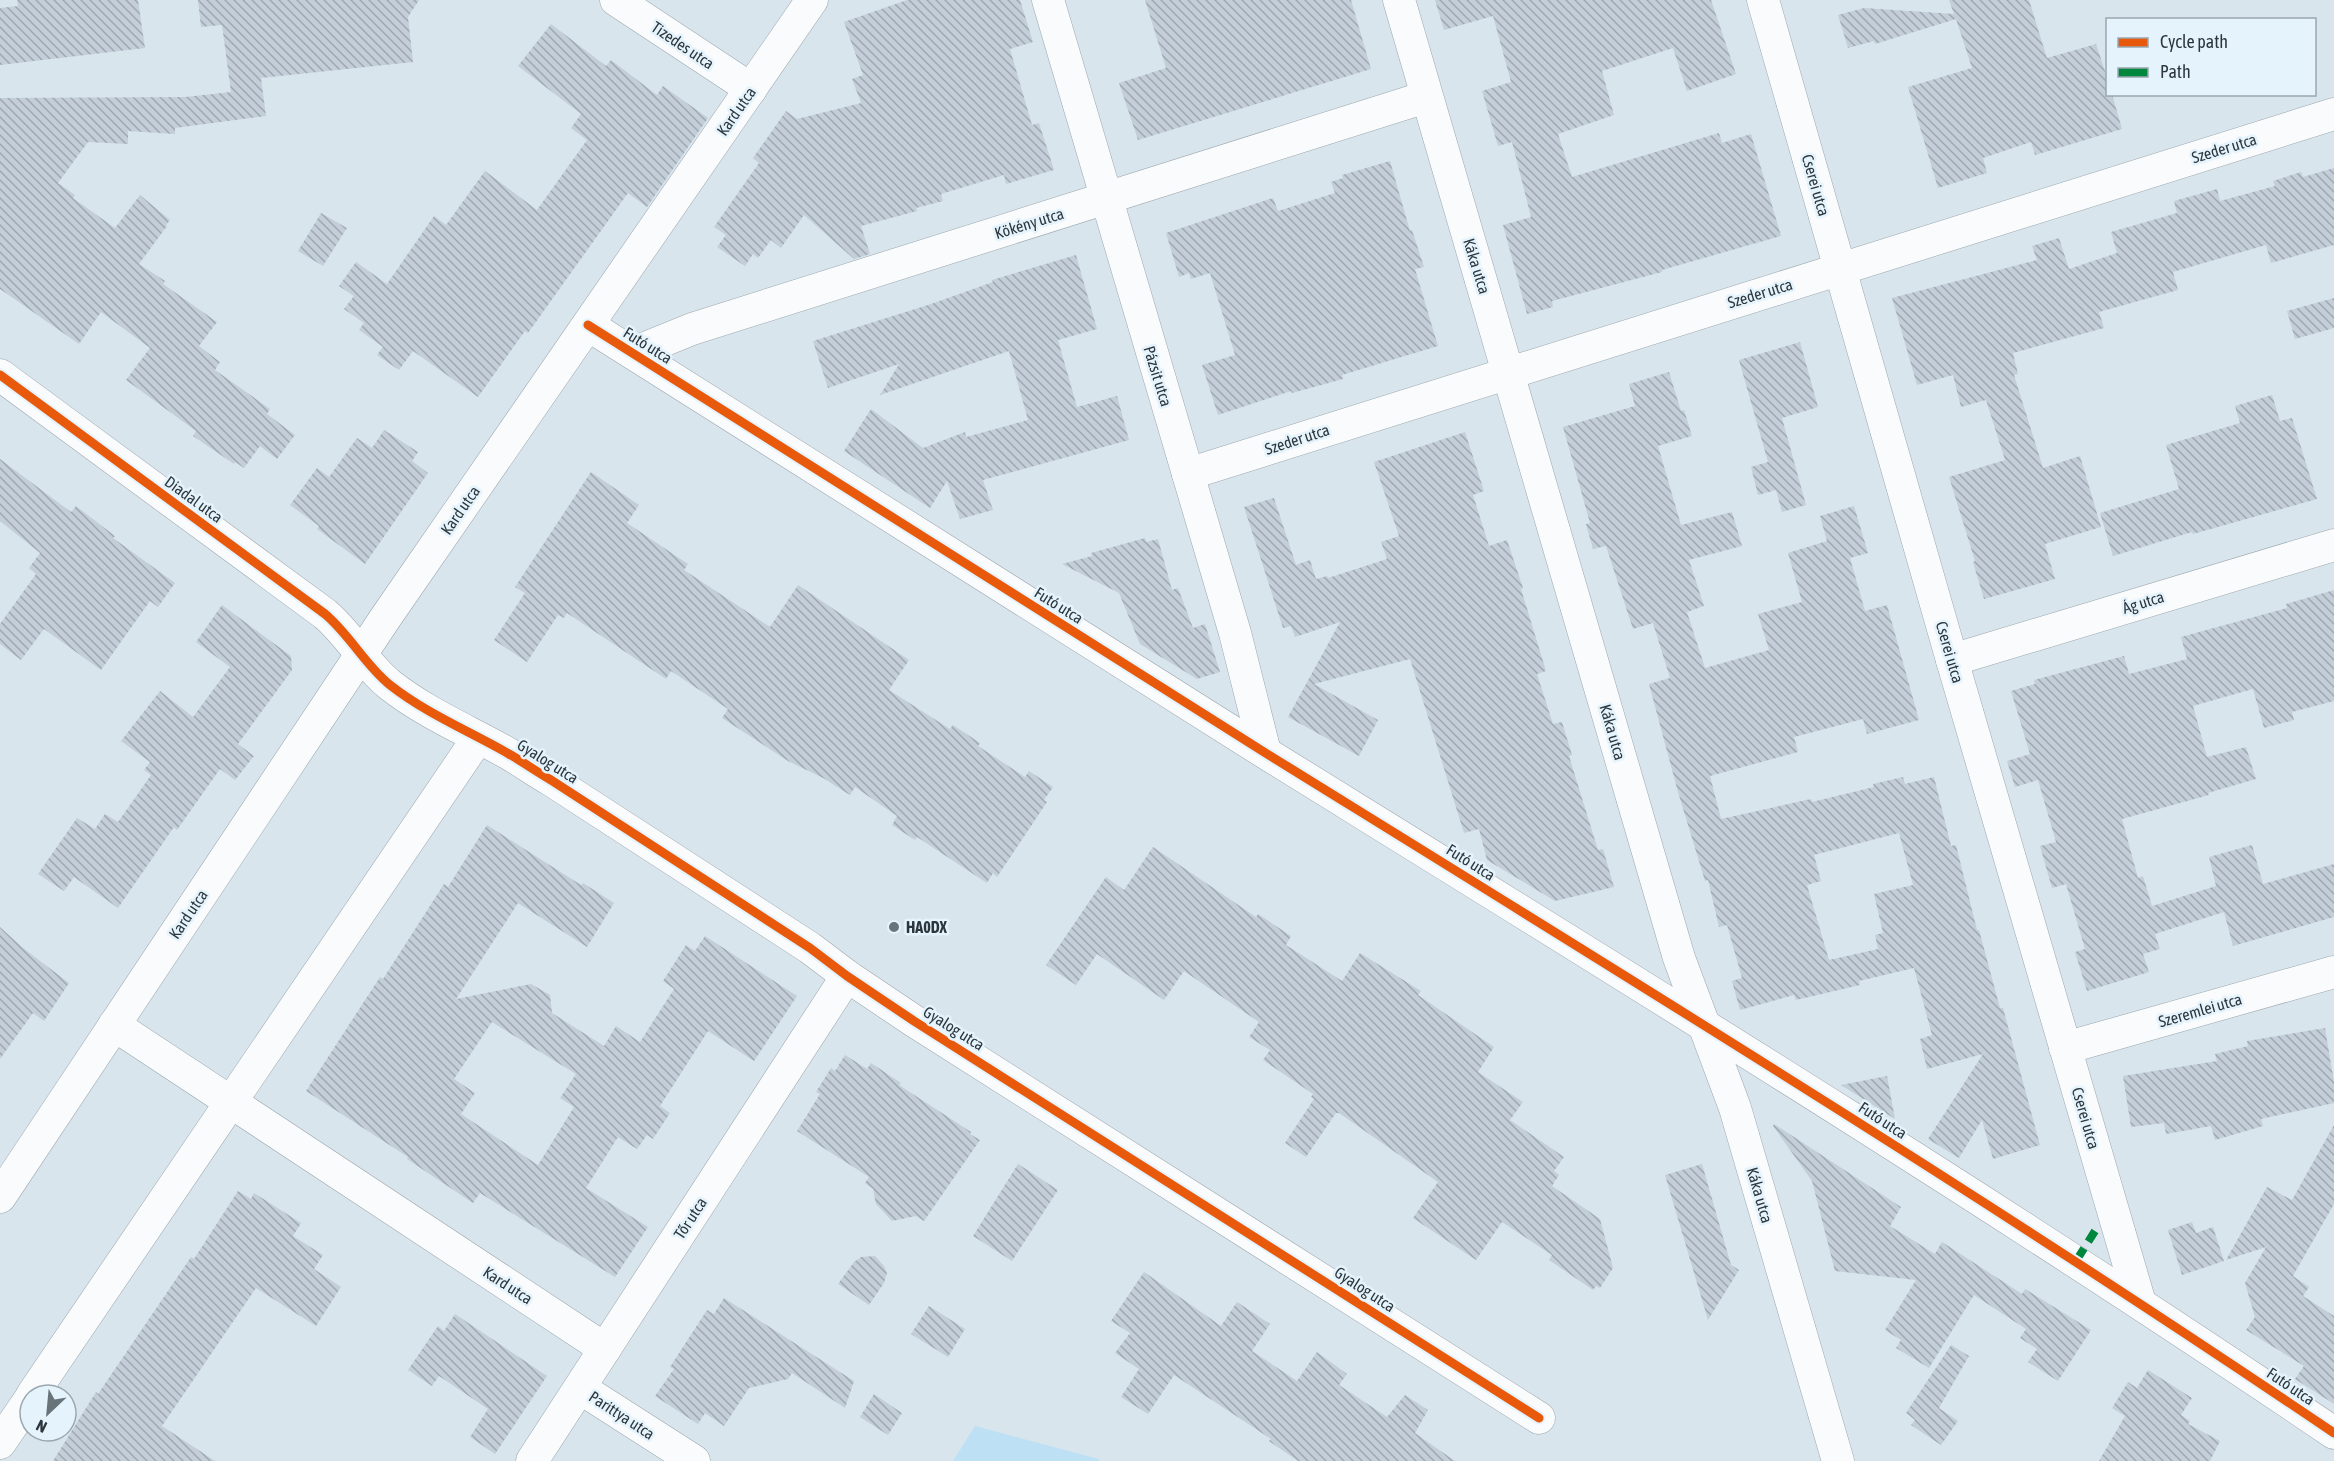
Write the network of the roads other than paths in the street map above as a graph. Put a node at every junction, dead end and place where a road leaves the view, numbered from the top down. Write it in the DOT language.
graph roads {
  1 [pos="616,0"];
  2 [pos="812,0"];
  3 [pos="1048,0"];
  4 [pos="1399,0"];
  5 [pos="1763,0"];
  6 [pos="751,89"];
  7 [pos="1426,97"];
  8 [pos="2334,114"];
  9 [pos="1106,199"];
  10 [pos="1840,268"];
  11 [pos="588,325"];
  12 [pos="633,353"];
  13 [pos="1509,372"];
  14 [pos="0,375"];
  15 [pos="1188,474"];
  16 [pos="2334,545"];
  17 [pos="362,655"];
  18 [pos="1952,660"];
  19 [pos="478,738"];
  20 [pos="1265,752"];
  21 [pos="2334,972"];
  22 [pos="847,976"];
  23 [pos="114,1025"];
  24 [pos="1704,1026"];
  25 [pos="2065,1048"];
  26 [pos="231,1104"];
  27 [pos="4,1182"];
  28 [pos="2140,1303"];
  29 [pos="605,1349"];
  30 [pos="41,1383"];
  31 [pos="580,1388"];
  32 [pos="18,1416"];
  33 [pos="1539,1418"];
  34 [pos="2334,1433"];
  35 [pos="0,1443"];
  36 [pos="532,1461"];
  37 [pos="694,1461"];
  38 [pos="1838,1461"];
  1 -- 6 [label="street, Tizedes utca"];
  2 -- 6 [label="street, Kard utca"];
  3 -- 9 [label="street, Pázsit utca"];
  4 -- 7 [label="street, Káka utca"];
  5 -- 10 [label="street, Cserei utca"];
  6 -- 11 [label="street, Kard utca"];
  7 -- 9 [label="street, Kökény utca"];
  7 -- 13 [label="street, Káka utca"];
  8 -- 10 [label="street, Szeder utca"];
  9 -- 12 [label="street, Kökény utca"];
  9 -- 15 [label="street, Pázsit utca"];
  10 -- 13 [label="street, Szeder utca"];
  10 -- 18 [label="street, Cserei utca"];
  11 -- 12 [label="street, Futó utca"];
  11 -- 17 [label="street, Kard utca"];
  12 -- 20 [label="street, Futó utca"];
  13 -- 15 [label="street, Szeder utca"];
  13 -- 24 [label="street, Káka utca"];
  14 -- 17 [label="street, Diadal utca"];
  15 -- 20 [label="street, Pázsit utca"];
  16 -- 18 [label="street, Ág utca"];
  17 -- 19 [label="street, Gyalog utca"];
  17 -- 23 [label="street, Kard utca"];
  18 -- 25 [label="street, Cserei utca"];
  19 -- 22 [label="street, Gyalog utca"];
  19 -- 26 [label="street"];
  20 -- 24 [label="street, Futó utca"];
  21 -- 25 [label="street, Szeremlei utca"];
  22 -- 29 [label="street, Tőr utca"];
  22 -- 33 [label="street, Gyalog utca"];
  23 -- 26 [label="street, Kard utca"];
  23 -- 27 [label="street, Kard utca"];
  24 -- 28 [label="street, Futó utca"];
  24 -- 38 [label="street, Káka utca"];
  25 -- 28 [label="street, Cserei utca"];
  26 -- 29 [label="street, Kard utca"];
  26 -- 30 [label="street"];
  28 -- 34 [label="street, Futó utca"];
  29 -- 31 [label="street, Tőr utca"];
  31 -- 36 [label="street, Tőr utca"];
  31 -- 37 [label="street, Parittya utca"];
  32 -- 35 [label="street"];
}
